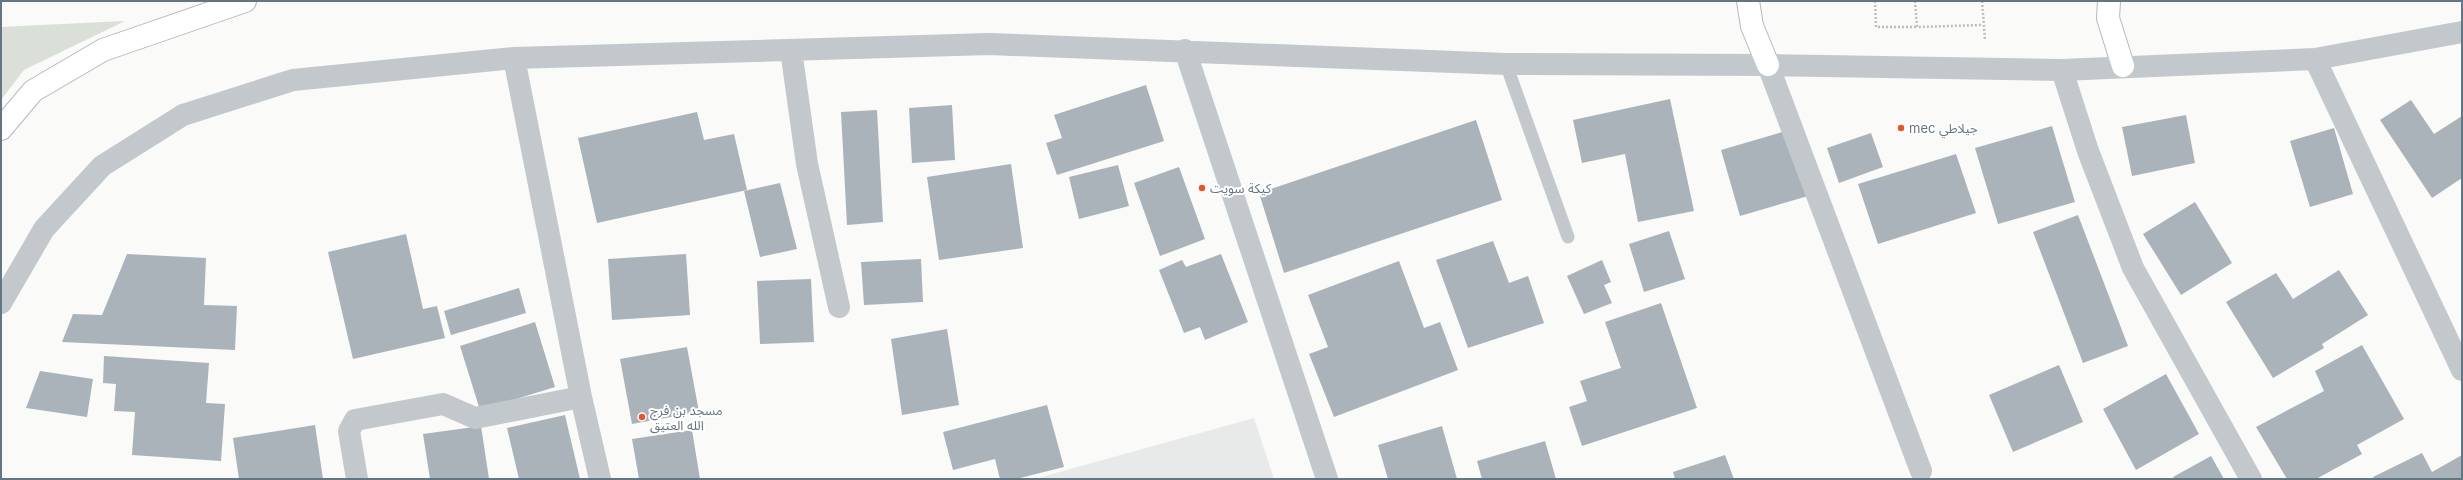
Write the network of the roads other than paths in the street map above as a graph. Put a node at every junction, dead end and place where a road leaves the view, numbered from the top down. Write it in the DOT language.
graph roads {
  1 [pos="246,1"];
  2 [pos="1748,1"];
  3 [pos="2109,1"];
  4 [pos="2462,32"];
  5 [pos="790,50"];
  6 [pos="1185,50"];
  7 [pos="514,58"];
  8 [pos="2315,59"];
  9 [pos="1506,64"];
  10 [pos="1768,65"];
  11 [pos="2123,66"];
  12 [pos="2062,70"];
  13 [pos="1,129"];
  14 [pos="1568,237"];
  15 [pos="1,303"];
  16 [pos="839,307"];
  17 [pos="2462,370"];
  18 [pos="581,396"];
  19 [pos="1921,471"];
  20 [pos="357,479"];
  21 [pos="600,479"];
  22 [pos="1327,479"];
  23 [pos="2251,479"];
  1 -- 13 [label="main road"];
  2 -- 10 [label="main road"];
  3 -- 11 [label="main road"];
  4 -- 8 [label="street"];
  5 -- 6 [label="street"];
  5 -- 7 [label="street"];
  5 -- 16 [label="street"];
  6 -- 9 [label="street"];
  6 -- 22 [label="street"];
  7 -- 15 [label="street"];
  7 -- 18 [label="street"];
  8 -- 11 [label="street"];
  8 -- 17 [label="street"];
  9 -- 10 [label="street"];
  9 -- 14 [label="lane"];
  10 -- 12 [label="street"];
  10 -- 19 [label="street"];
  11 -- 12 [label="street"];
  12 -- 23 [label="street"];
  18 -- 20 [label="street"];
  18 -- 21 [label="street"];
}
